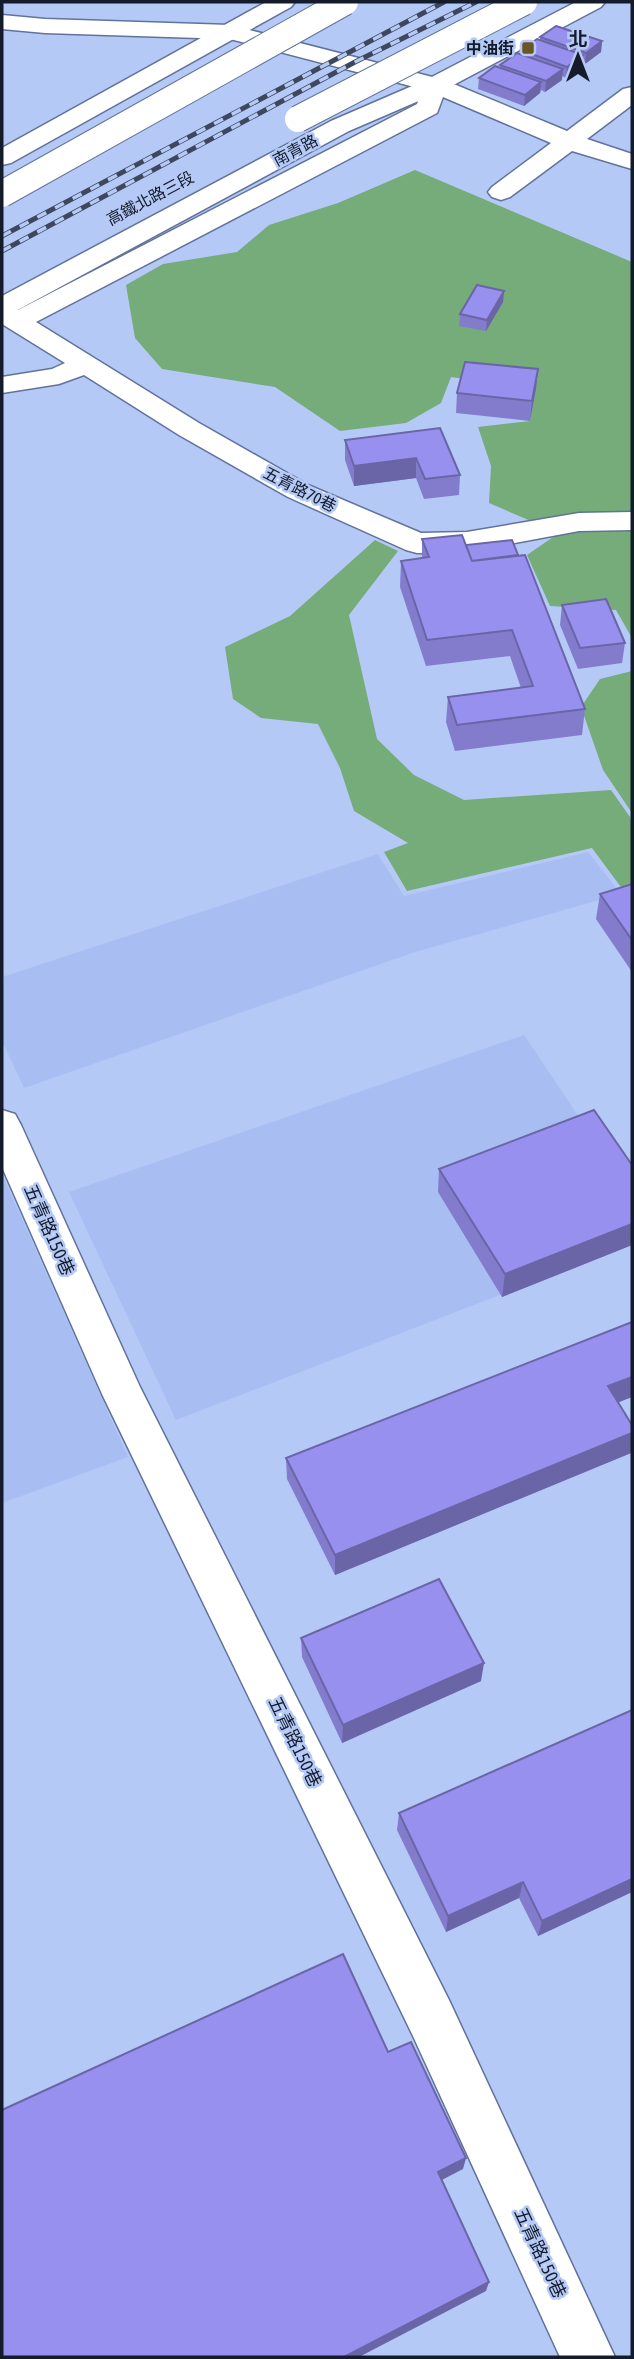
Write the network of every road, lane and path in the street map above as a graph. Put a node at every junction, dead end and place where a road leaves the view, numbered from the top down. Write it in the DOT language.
graph roads {
  1 [pos="283,2"];
  2 [pos="345,2"];
  3 [pos="524,2"];
  4 [pos="593,2"];
  5 [pos="2,22"];
  6 [pos="230,32"];
  7 [pos="381,70"];
  8 [pos="435,85"];
  9 [pos="632,94"];
  10 [pos="380,108"];
  11 [pos="273,133"];
  12 [pos="571,142"];
  13 [pos="2,158"];
  14 [pos="632,162"];
  15 [pos="501,192"];
  16 [pos="2,194"];
  17 [pos="7,313"];
  18 [pos="86,364"];
  19 [pos="2,385"];
  20 [pos="632,522"];
  21 [pos="2,1125"];
  22 [pos="588,2357"];
  1 -- 6 [label="street"];
  2 -- 16 [label="street, bridge"];
  3 -- 11 [label="street, 南青路, bridge"];
  4 -- 8 [label="street, 南青路"];
  5 -- 6 [label="street"];
  6 -- 7 [label="street"];
  6 -- 13 [label="street"];
  7 -- 8 [label="street"];
  7 -- 10 [label="street"];
  8 -- 10 [label="street, 南青路"];
  8 -- 12 [label="street"];
  8 -- 17 [label="street"];
  9 -- 12 [label="street"];
  10 -- 17 [label="street, 南青路"];
  12 -- 14 [label="street"];
  12 -- 15 [label="street"];
  17 -- 18 [label="street, 五青路70巷"];
  18 -- 19 [label="street"];
  18 -- 20 [label="street, 五青路70巷"];
  21 -- 22 [label="street, 五青路150巷"];
}
